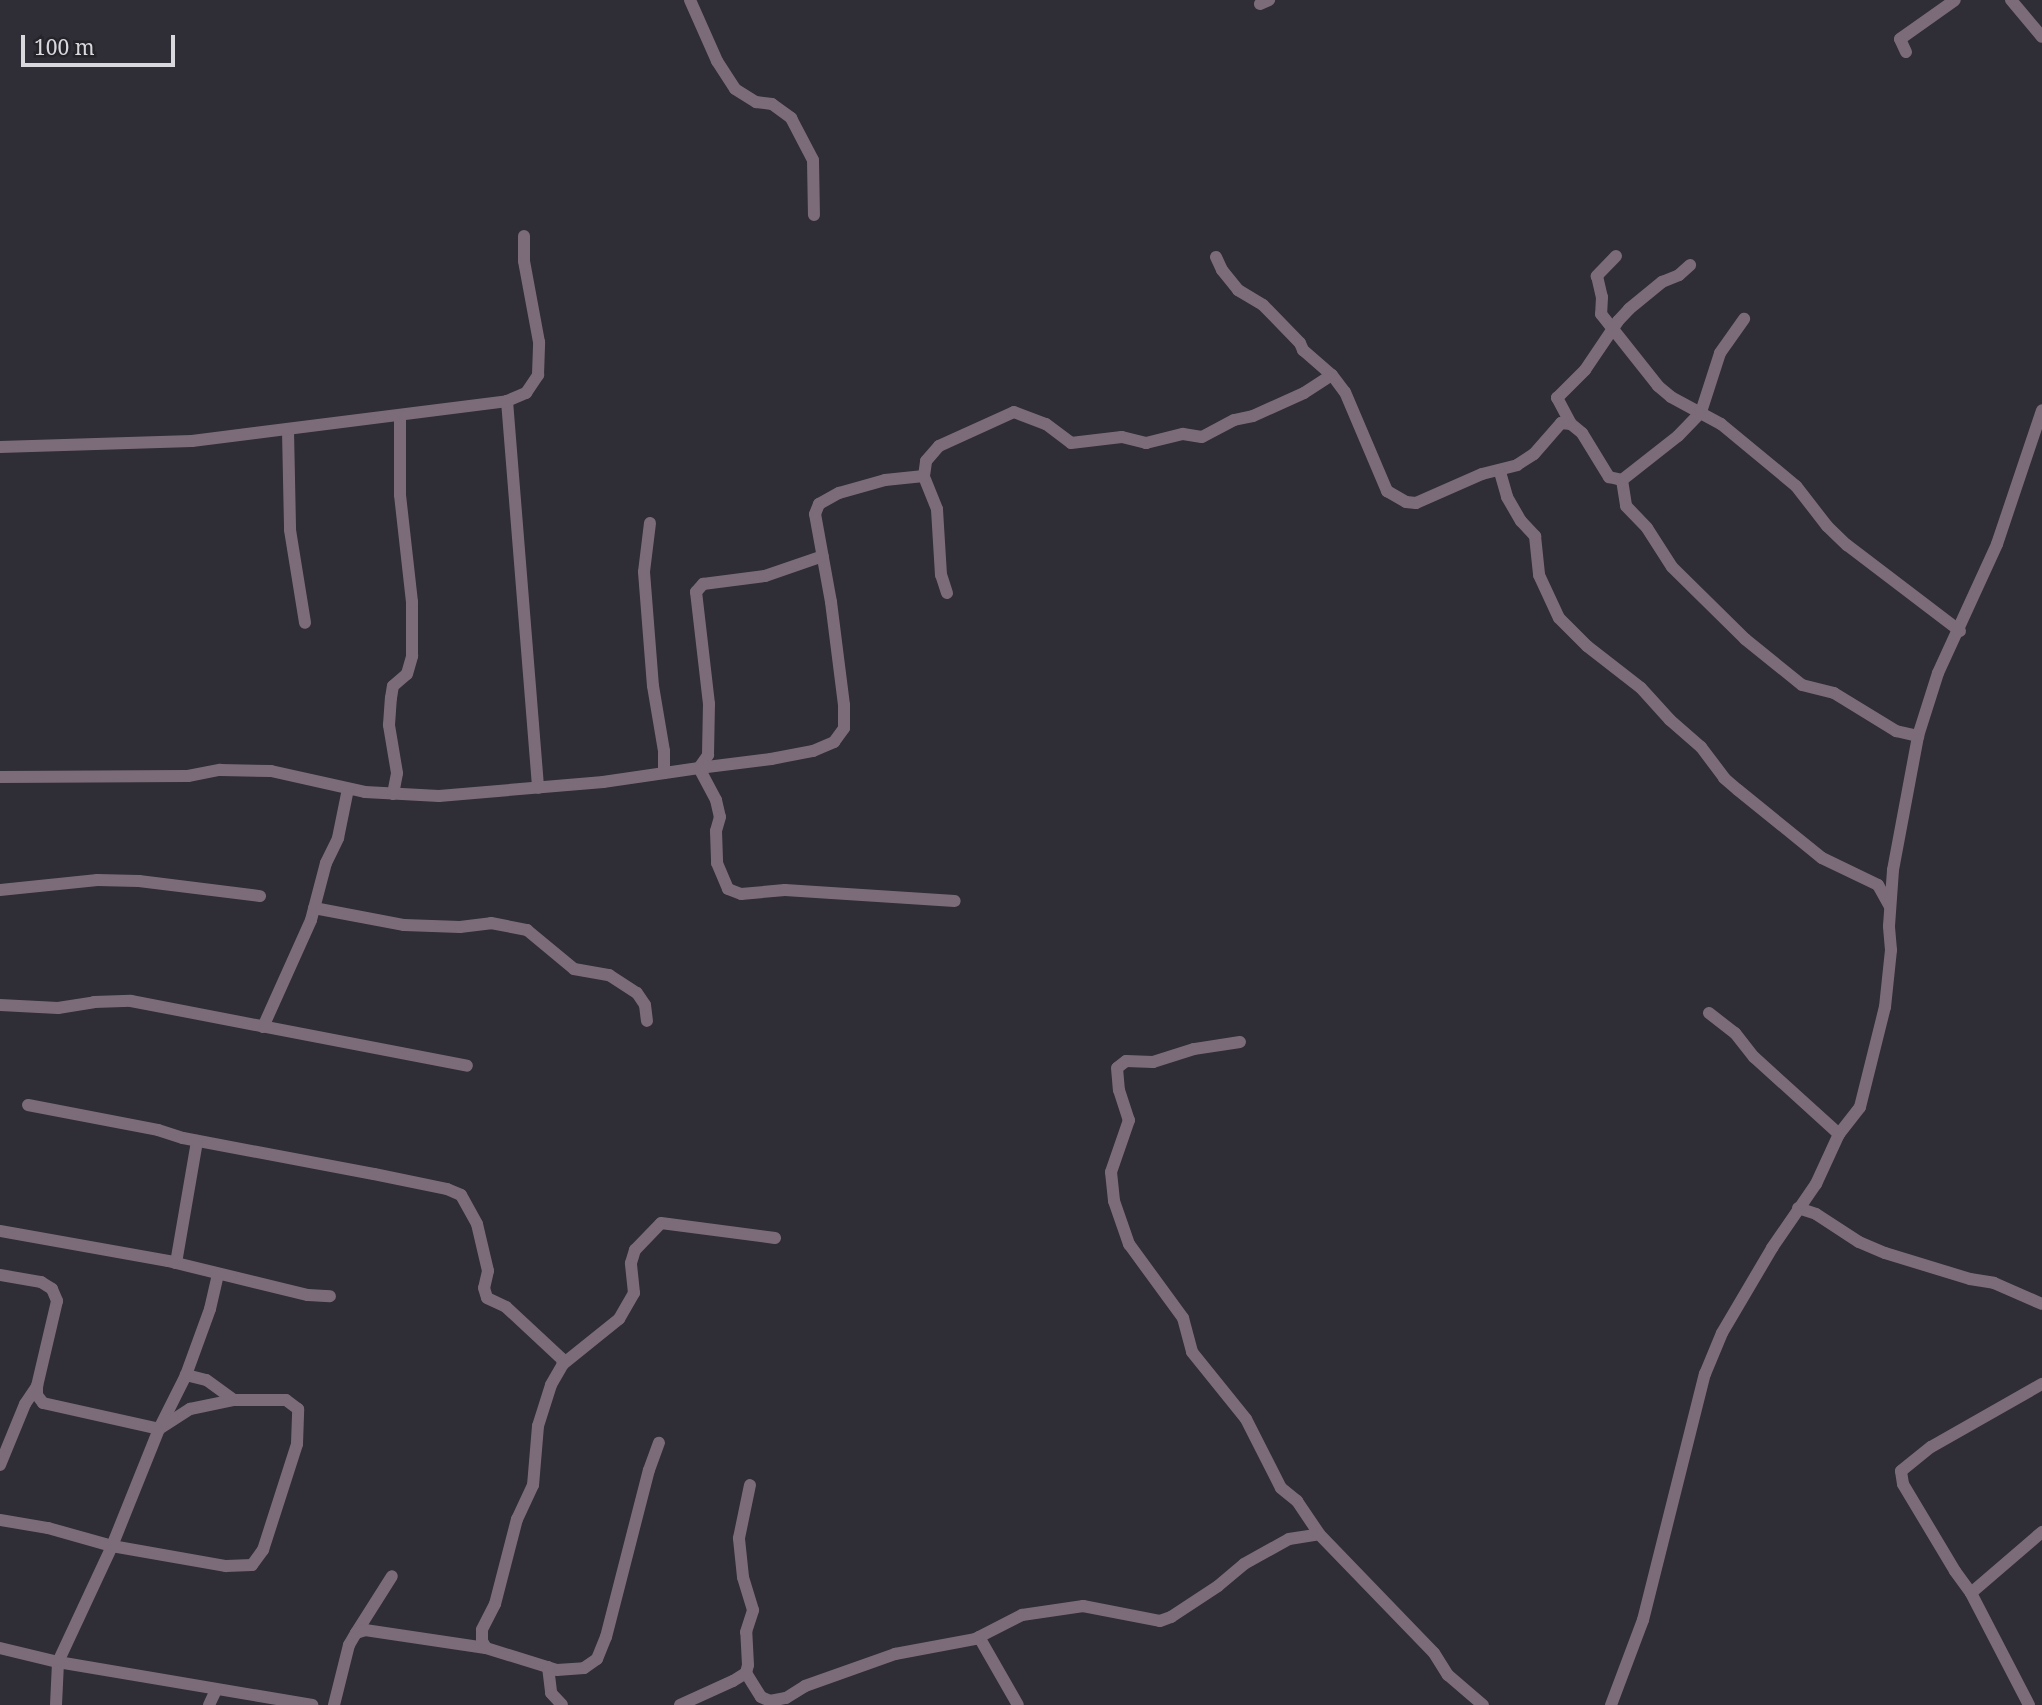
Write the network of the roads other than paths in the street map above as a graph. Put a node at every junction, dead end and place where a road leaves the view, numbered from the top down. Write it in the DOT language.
graph roads {
  1 [pos="691,0"];
  2 [pos="1955,0"];
  3 [pos="2011,0"];
  4 [pos="2042,37"];
  5 [pos="1906,52"];
  6 [pos="814,215"];
  7 [pos="524,236"];
  8 [pos="1616,256"];
  9 [pos="1216,257"];
  10 [pos="1690,265"];
  11 [pos="1744,319"];
  12 [pos="1611,330"];
  13 [pos="1332,375"];
  14 [pos="507,401"];
  15 [pos="2042,410"];
  16 [pos="1701,412"];
  17 [pos="400,416"];
  18 [pos="1571,424"];
  19 [pos="288,431"];
  20 [pos="0,446"];
  21 [pos="1500,472"];
  22 [pos="924,476"];
  23 [pos="1622,480"];
  24 [pos="650,523"];
  25 [pos="823,556"];
  26 [pos="947,593"];
  27 [pos="305,623"];
  28 [pos="1959,631"];
  29 [pos="1918,736"];
  30 [pos="699,768"];
  31 [pos="664,773"];
  32 [pos="0,777"];
  33 [pos="348,789"];
  34 [pos="538,789"];
  35 [pos="393,794"];
  36 [pos="0,890"];
  37 [pos="260,896"];
  38 [pos="955,901"];
  39 [pos="1890,907"];
  40 [pos="314,908"];
  41 [pos="0,1005"];
  42 [pos="1709,1013"];
  43 [pos="646,1021"];
  44 [pos="263,1027"];
  45 [pos="1240,1042"];
  46 [pos="467,1066"];
  47 [pos="27,1105"];
  48 [pos="1839,1134"];
  49 [pos="197,1141"];
  50 [pos="1798,1208"];
  51 [pos="0,1231"];
  52 [pos="775,1238"];
  53 [pos="176,1263"];
  54 [pos="218,1274"];
  55 [pos="0,1275"];
  56 [pos="330,1296"];
  57 [pos="2042,1304"];
  58 [pos="563,1364"];
  59 [pos="186,1375"];
  60 [pos="2042,1384"];
  61 [pos="37,1386"];
  62 [pos="234,1400"];
  63 [pos="159,1429"];
  64 [pos="659,1443"];
  65 [pos="0,1465"];
  66 [pos="750,1485"];
  67 [pos="0,1520"];
  68 [pos="2042,1532"];
  69 [pos="1319,1534"];
  70 [pos="112,1546"];
  71 [pos="392,1576"];
  72 [pos="1971,1593"];
  73 [pos="356,1633"];
  74 [pos="979,1637"];
  75 [pos="0,1648"];
  76 [pos="486,1648"];
  77 [pos="58,1662"];
  78 [pos="548,1667"];
  79 [pos="746,1673"];
  80 [pos="216,1690"];
  81 [pos="757,1701"];
  82 [pos="57,1705"];
  83 [pos="209,1705"];
  84 [pos="312,1705"];
  85 [pos="334,1705"];
  86 [pos="562,1705"];
  87 [pos="680,1705"];
  88 [pos="1018,1705"];
  89 [pos="1483,1705"];
  90 [pos="1611,1705"];
  91 [pos="2029,1705"];
  1 -- 6 [label="street"];
  2 -- 5 [label="street"];
  3 -- 4 [label="street"];
  7 -- 14 [label="street"];
  8 -- 12 [label="street"];
  9 -- 13 [label="street"];
  10 -- 12 [label="street"];
  11 -- 16 [label="street"];
  12 -- 16 [label="street"];
  12 -- 18 [label="street"];
  13 -- 21 [label="street"];
  13 -- 22 [label="street"];
  14 -- 17 [label="street"];
  14 -- 34 [label="street"];
  15 -- 28 [label="street"];
  16 -- 23 [label="street"];
  16 -- 28 [label="street"];
  17 -- 19 [label="street"];
  17 -- 35 [label="street"];
  18 -- 21 [label="street"];
  18 -- 23 [label="street"];
  19 -- 20 [label="street"];
  19 -- 27 [label="street"];
  21 -- 39 [label="street"];
  22 -- 25 [label="street"];
  22 -- 26 [label="street"];
  23 -- 29 [label="street"];
  24 -- 31 [label="street"];
  25 -- 30 [label="street"];
  25 -- 30 [label="street"];
  28 -- 29 [label="street"];
  29 -- 39 [label="street"];
  30 -- 31 [label="street"];
  30 -- 38 [label="street"];
  31 -- 34 [label="street"];
  32 -- 33 [label="street"];
  33 -- 35 [label="street"];
  33 -- 40 [label="street"];
  34 -- 35 [label="street"];
  36 -- 37 [label="street"];
  39 -- 48 [label="street"];
  40 -- 43 [label="street"];
  40 -- 44 [label="street"];
  41 -- 44 [label="street"];
  42 -- 48 [label="street"];
  44 -- 46 [label="street"];
  45 -- 69 [label="street"];
  47 -- 49 [label="street"];
  48 -- 50 [label="street"];
  49 -- 53 [label="street"];
  49 -- 58 [label="street"];
  50 -- 57 [label="street"];
  50 -- 90 [label="street"];
  51 -- 53 [label="street"];
  52 -- 58 [label="street"];
  53 -- 54 [label="street"];
  54 -- 56 [label="street"];
  54 -- 59 [label="street"];
  55 -- 61 [label="street"];
  58 -- 76 [label="street"];
  59 -- 62 [label="street"];
  59 -- 63 [label="street"];
  60 -- 72 [label="street"];
  61 -- 63 [label="street"];
  61 -- 65 [label="street"];
  62 -- 63 [label="street"];
  62 -- 70 [label="street"];
  63 -- 70 [label="street"];
  64 -- 78 [label="street"];
  66 -- 79 [label="street"];
  67 -- 70 [label="street"];
  68 -- 72 [label="street"];
  69 -- 74 [label="street"];
  69 -- 89 [label="street"];
  70 -- 77 [label="street"];
  71 -- 73 [label="street"];
  72 -- 91 [label="street"];
  73 -- 76 [label="street"];
  73 -- 85 [label="street"];
  74 -- 81 [label="street"];
  74 -- 88 [label="street"];
  75 -- 77 [label="street"];
  76 -- 78 [label="street"];
  77 -- 80 [label="street"];
  77 -- 82 [label="street"];
  78 -- 86 [label="street"];
  79 -- 81 [label="street"];
  79 -- 87 [label="street"];
  80 -- 83 [label="street"];
  80 -- 84 [label="street"];
}
